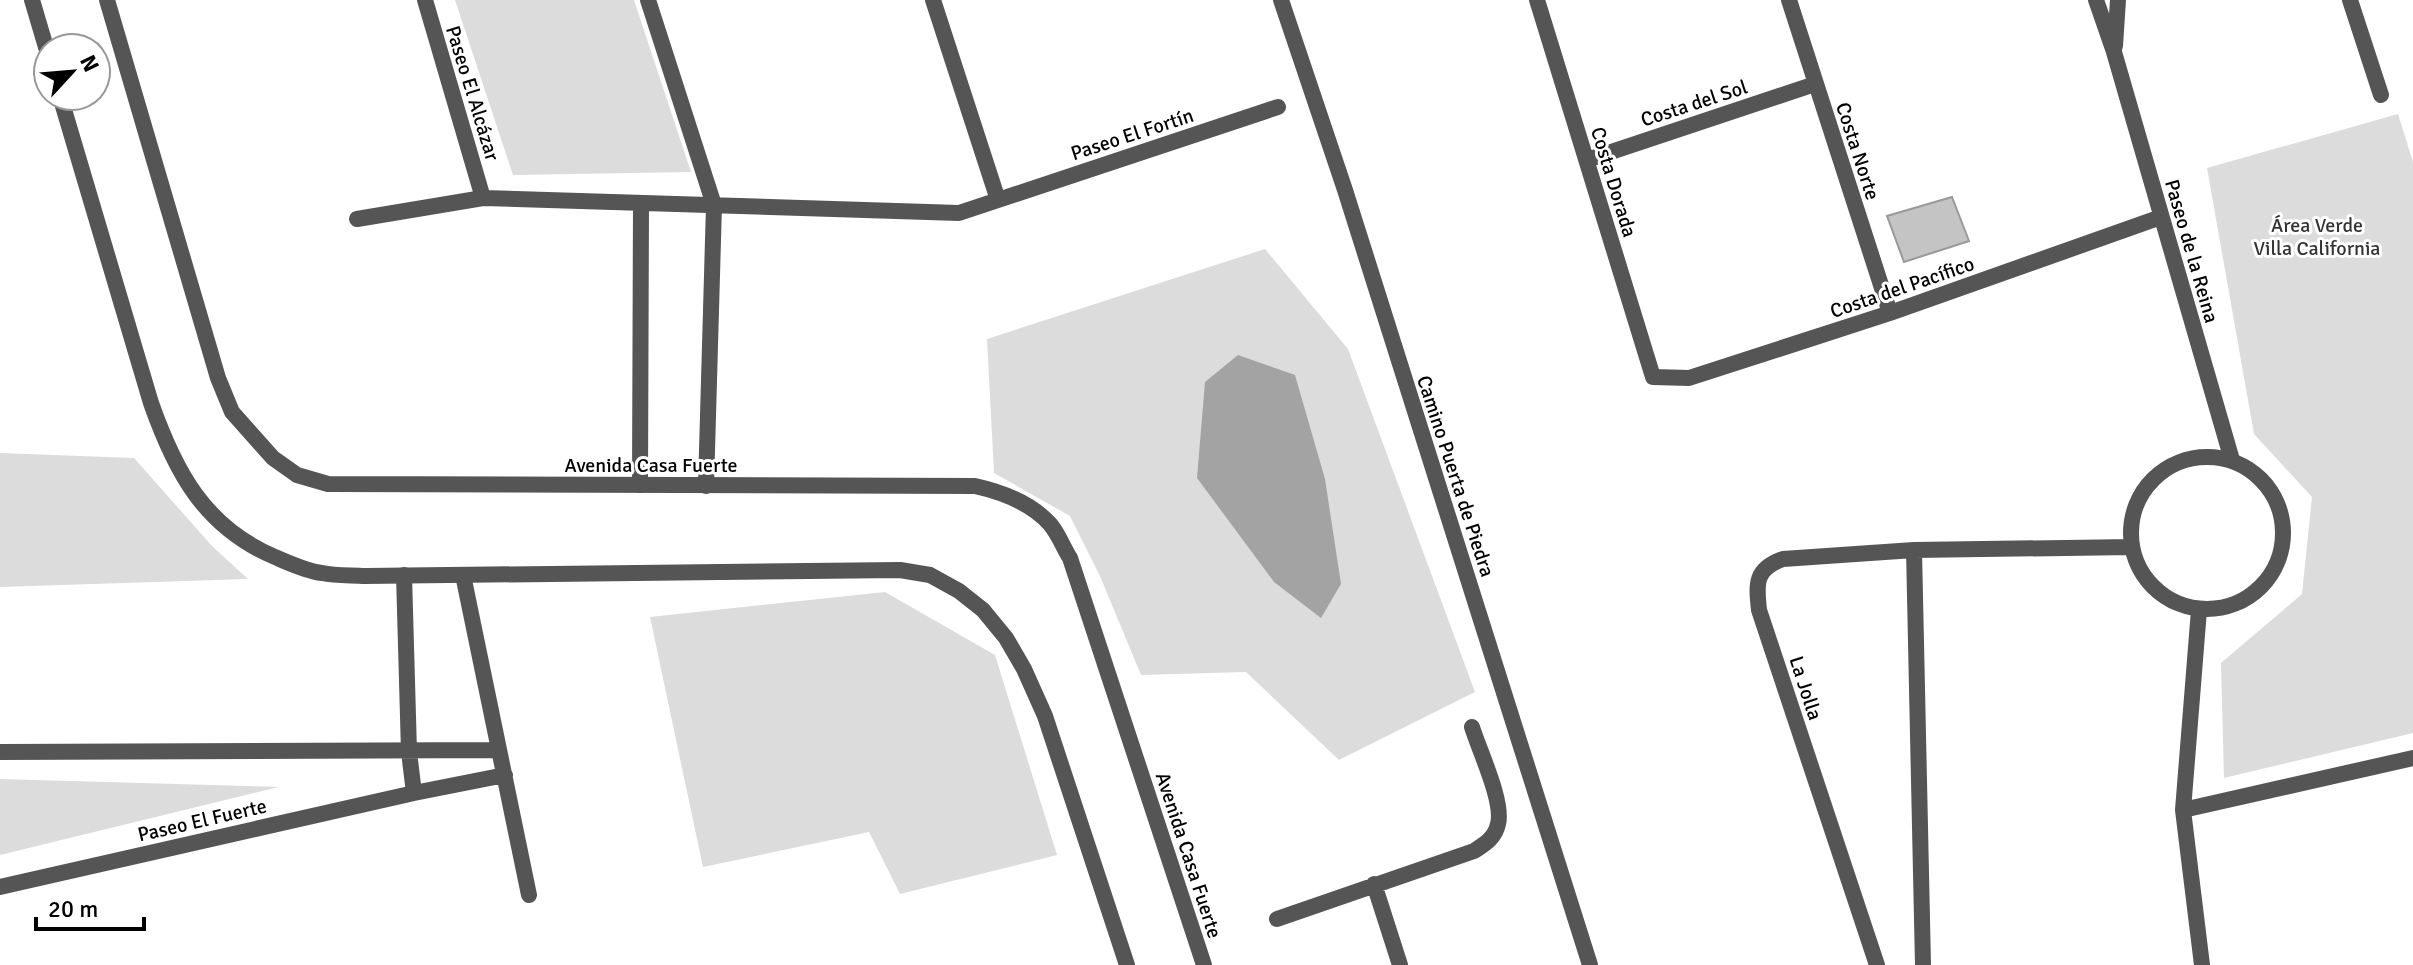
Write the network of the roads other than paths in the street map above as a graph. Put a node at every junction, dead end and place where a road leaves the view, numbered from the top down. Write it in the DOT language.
graph roads {
  1 [pos="32,0"];
  2 [pos="107,0"];
  3 [pos="425,0"];
  4 [pos="648,0"];
  5 [pos="933,0"];
  6 [pos="1281,0"];
  7 [pos="1537,0"];
  8 [pos="1789,0"];
  9 [pos="2096,0"];
  10 [pos="2118,0"];
  11 [pos="2350,0"];
  12 [pos="41,32"];
  13 [pos="2114,52"];
  14 [pos="1815,84"];
  15 [pos="2381,95"];
  16 [pos="1278,107"];
  17 [pos="65,112"];
  18 [pos="1587,160"];
  19 [pos="483,198"];
  20 [pos="998,200"];
  21 [pos="641,203"];
  22 [pos="714,205"];
  23 [pos="2161,217"];
  24 [pos="357,219"];
  25 [pos="1890,313"];
  26 [pos="1653,377"];
  27 [pos="2232,460"];
  28 [pos="640,485"];
  29 [pos="706,486"];
  30 [pos="2132,547"];
  31 [pos="1914,550"];
  32 [pos="404,575"];
  33 [pos="463,575"];
  34 [pos="2199,610"];
  35 [pos="1472,727"];
  36 [pos="499,750"];
  37 [pos="0,752"];
  38 [pos="409,752"];
  39 [pos="2413,758"];
  40 [pos="505,775"];
  41 [pos="414,793"];
  42 [pos="2183,810"];
  43 [pos="1374,884"];
  44 [pos="0,887"];
  45 [pos="529,895"];
  46 [pos="1277,919"];
  47 [pos="2202,964"];
  48 [pos="1127,965"];
  49 [pos="1204,965"];
  50 [pos="1400,965"];
  51 [pos="1590,965"];
  52 [pos="1877,965"];
  53 [pos="1923,965"];
  1 -- 12 [label="street"];
  2 -- 28 [label="street, Avenida Casa Fuerte"];
  3 -- 19 [label="street, Paseo El Alcázar"];
  4 -- 22 [label="street"];
  5 -- 20 [label="street"];
  6 -- 51 [label="street, Camino Puerta de Piedra"];
  7 -- 18 [label="street, Costa Dorada"];
  8 -- 14 [label="street, Costa Norte"];
  9 -- 13 [label="street, Paseo de la Reina"];
  10 -- 13 [label="street, Paseo de la Reina"];
  11 -- 15 [label="street"];
  13 -- 23 [label="street, Paseo de la Reina"];
  14 -- 18 [label="street, Costa del Sol"];
  14 -- 25 [label="street, Costa Norte"];
  16 -- 20 [label="street, Paseo El Fortín"];
  17 -- 32 [label="street"];
  18 -- 26 [label="street, Costa Dorada"];
  19 -- 21 [label="street, Paseo El Fortín"];
  19 -- 24 [label="street, Paseo El Fortín"];
  20 -- 22 [label="street, Paseo El Fortín"];
  21 -- 22 [label="street, Paseo El Fortín"];
  21 -- 28 [label="street"];
  22 -- 29 [label="street"];
  23 -- 25 [label="street, Costa del Pacífico"];
  23 -- 27 [label="street, Paseo de la Reina"];
  25 -- 26 [label="street, Costa del Pacífico"];
  27 -- 30 [label="street"];
  27 -- 34 [label="street"];
  28 -- 29 [label="street, Avenida Casa Fuerte"];
  29 -- 49 [label="street, Avenida Casa Fuerte"];
  30 -- 31 [label="street, La Jolla"];
  30 -- 34 [label="street"];
  31 -- 52 [label="street, La Jolla"];
  31 -- 53 [label="street"];
  32 -- 33 [label="street"];
  32 -- 38 [label="street"];
  33 -- 36 [label="street"];
  33 -- 48 [label="street"];
  34 -- 42 [label="street"];
  35 -- 43 [label="street"];
  36 -- 38 [label="street"];
  36 -- 40 [label="street"];
  37 -- 38 [label="street"];
  38 -- 41 [label="street"];
  39 -- 42 [label="street"];
  40 -- 41 [label="street, Paseo El Fuerte"];
  40 -- 45 [label="street"];
  41 -- 44 [label="street, Paseo El Fuerte"];
  42 -- 47 [label="street"];
  43 -- 46 [label="street"];
  43 -- 50 [label="street"];
}
